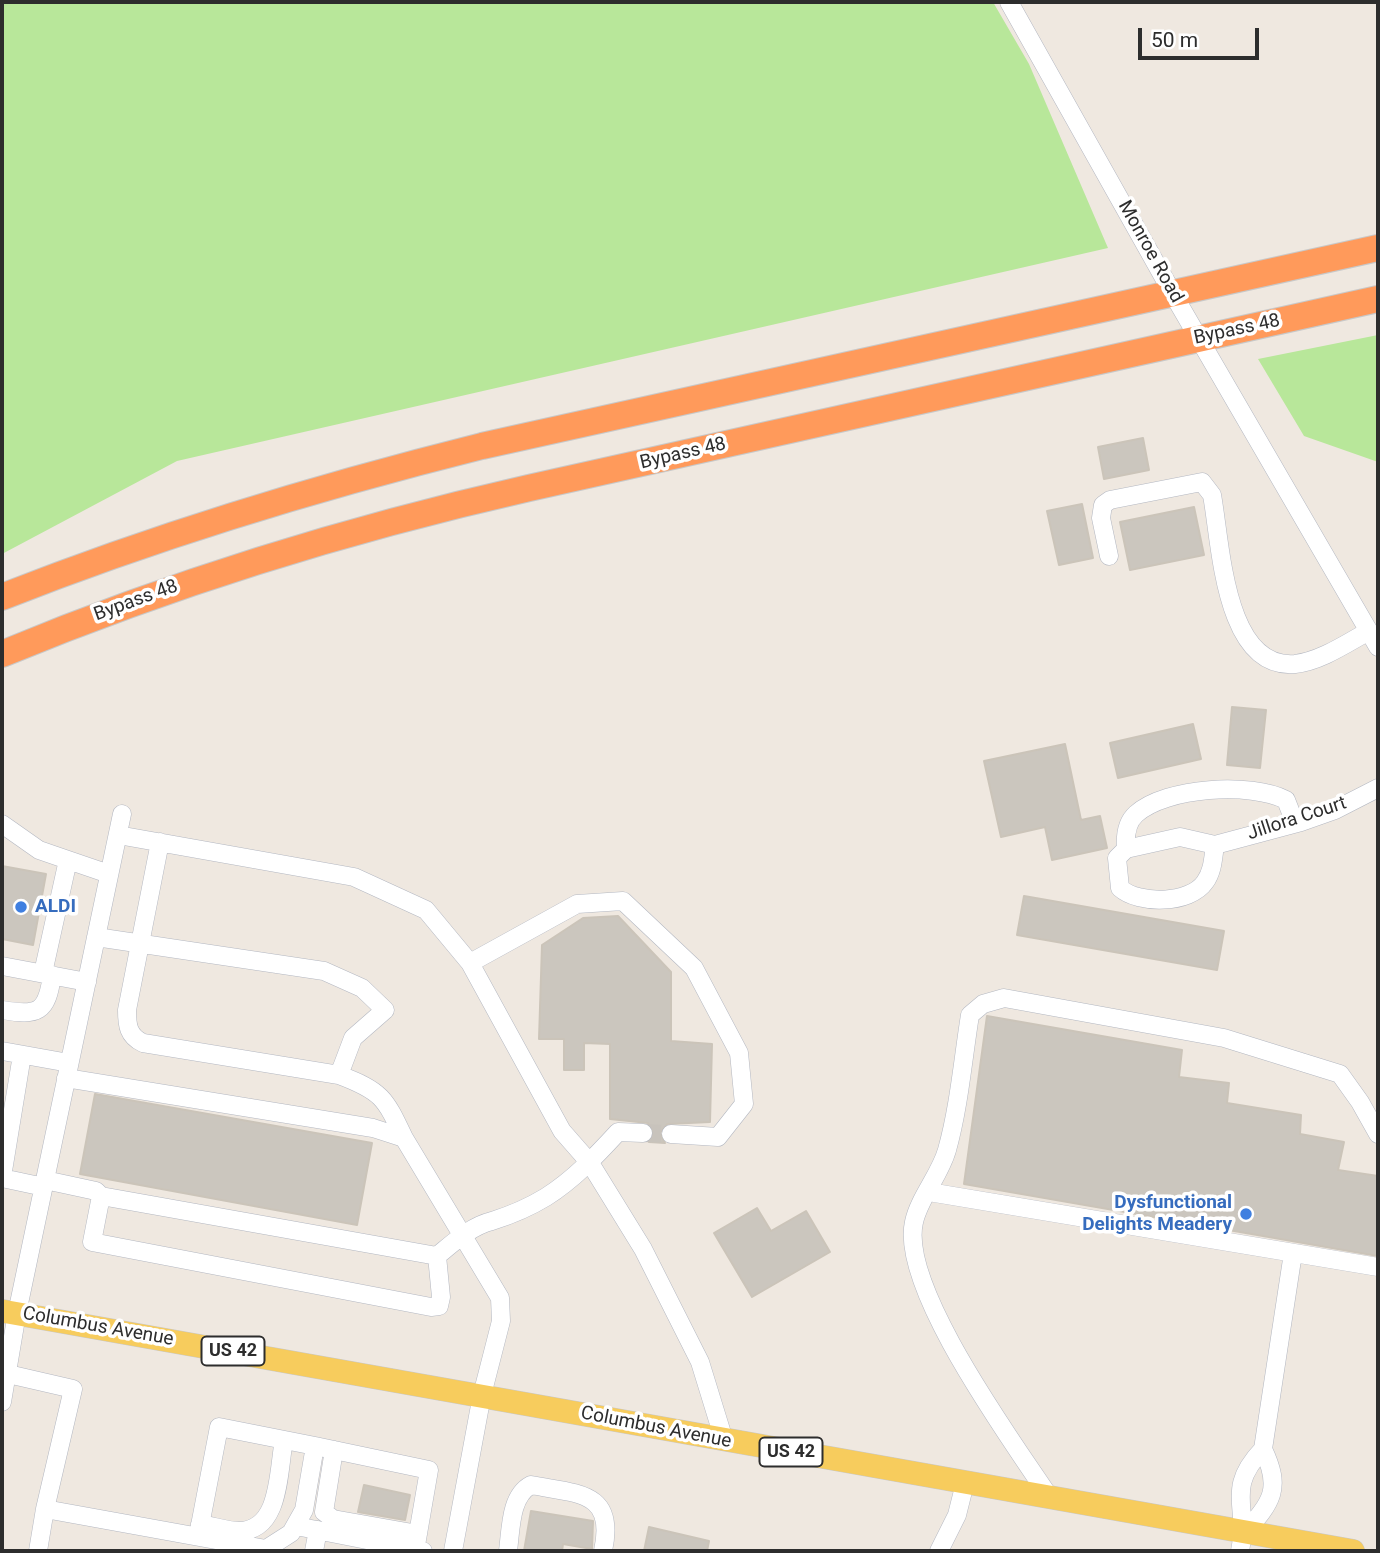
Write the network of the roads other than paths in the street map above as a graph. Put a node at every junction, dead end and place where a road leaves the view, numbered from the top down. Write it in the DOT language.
graph roads {
  1 [pos="1009,2"];
  2 [pos="1378,248"];
  3 [pos="1173,293"];
  4 [pos="1378,299"];
  5 [pos="1199,339"];
  6 [pos="1109,556"];
  7 [pos="2,597"];
  8 [pos="1374,639"];
  9 [pos="2,654"];
  10 [pos="1378,789"];
  11 [pos="122,814"];
  12 [pos="1295,823"];
  13 [pos="2,824"];
  14 [pos="118,835"];
  15 [pos="160,842"];
  16 [pos="1214,845"];
  17 [pos="1126,849"];
  18 [pos="68,860"];
  19 [pos="109,874"];
  20 [pos="96,937"];
  21 [pos="140,943"];
  22 [pos="470,963"];
  23 [pos="2,966"];
  24 [pos="48,974"];
  25 [pos="87,982"];
  26 [pos="2,1010"];
  27 [pos="2,1051"];
  28 [pos="22,1055"];
  29 [pos="68,1071"];
  30 [pos="339,1075"];
  31 [pos="9,1086"];
  32 [pos="643,1133"];
  33 [pos="671,1133"];
  34 [pos="1378,1135"];
  35 [pos="404,1138"];
  36 [pos="590,1163"];
  37 [pos="2,1177"];
  38 [pos="44,1183"];
  39 [pos="929,1192"];
  40 [pos="101,1196"];
  41 [pos="462,1236"];
  42 [pos="1293,1253"];
  43 [pos="437,1256"];
  44 [pos="1378,1267"];
  45 [pos="9,1312"];
  46 [pos="8,1374"];
  47 [pos="482,1395"];
  48 [pos="2,1402"];
  49 [pos="284,1440"];
  50 [pos="724,1440"];
  51 [pos="315,1446"];
  52 [pos="1264,1449"];
  53 [pos="334,1450"];
  54 [pos="965,1483"];
  55 [pos="1050,1498"];
  56 [pos="45,1509"];
  57 [pos="296,1526"];
  58 [pos="199,1530"];
  59 [pos="318,1530"];
  60 [pos="1242,1542"];
  61 [pos="367,1546"];
  62 [pos="418,1546"];
  63 [pos="39,1551"];
  64 [pos="314,1551"];
  65 [pos="453,1551"];
  66 [pos="508,1551"];
  67 [pos="603,1551"];
  68 [pos="939,1551"];
  69 [pos="1353,1551"];
  1 -- 3 [label="street, Monroe Road"];
  2 -- 3 [label="highway"];
  3 -- 5 [label="street, Monroe Road"];
  3 -- 7 [label="highway"];
  4 -- 5 [label="highway, Bypass 48"];
  5 -- 8 [label="street, Monroe Road"];
  5 -- 9 [label="highway, Bypass 48"];
  6 -- 8 [label="street"];
  10 -- 12 [label="street, Jillora Court"];
  11 -- 14 [label="street"];
  12 -- 16 [label="street, Jillora Court"];
  12 -- 17 [label="street"];
  13 -- 18 [label="street"];
  14 -- 15 [label="street"];
  14 -- 19 [label="street"];
  15 -- 21 [label="street"];
  15 -- 22 [label="street"];
  16 -- 17 [label="street"];
  16 -- 17 [label="street"];
  18 -- 19 [label="street"];
  18 -- 24 [label="street"];
  19 -- 20 [label="street"];
  20 -- 21 [label="street"];
  20 -- 25 [label="street"];
  21 -- 30 [label="street"];
  21 -- 30 [label="street"];
  22 -- 33 [label="street"];
  22 -- 36 [label="street"];
  23 -- 24 [label="street"];
  24 -- 25 [label="street"];
  24 -- 26 [label="street"];
  25 -- 29 [label="street"];
  27 -- 28 [label="street"];
  28 -- 29 [label="street"];
  28 -- 31 [label="street"];
  29 -- 35 [label="street"];
  29 -- 38 [label="street"];
  30 -- 35 [label="street"];
  31 -- 37 [label="street"];
  32 -- 36 [label="street"];
  34 -- 39 [label="street"];
  35 -- 41 [label="street"];
  36 -- 41 [label="street"];
  36 -- 50 [label="street"];
  37 -- 38 [label="street"];
  38 -- 40 [label="street"];
  38 -- 45 [label="street"];
  39 -- 42 [label="street"];
  39 -- 55 [label="street"];
  40 -- 43 [label="street"];
  40 -- 43 [label="street"];
  41 -- 43 [label="street"];
  41 -- 47 [label="street"];
  42 -- 44 [label="street"];
  42 -- 52 [label="street"];
  45 -- 46 [label="street"];
  45 -- 47 [label="main road, Columbus Avenue / US 42"];
  46 -- 48 [label="street"];
  46 -- 56 [label="street"];
  47 -- 50 [label="main road, Columbus Avenue / US 42"];
  47 -- 65 [label="street"];
  49 -- 51 [label="street"];
  49 -- 58 [label="street"];
  49 -- 58 [label="street"];
  50 -- 54 [label="main road, Columbus Avenue / US 42"];
  51 -- 53 [label="street"];
  51 -- 57 [label="street"];
  52 -- 60 [label="street"];
  52 -- 60 [label="street"];
  53 -- 62 [label="street"];
  53 -- 62 [label="street"];
  54 -- 55 [label="main road, Columbus Avenue / US 42"];
  54 -- 68 [label="street"];
  55 -- 60 [label="main road, Columbus Avenue / US 42"];
  56 -- 58 [label="street"];
  56 -- 63 [label="street"];
  57 -- 58 [label="street"];
  57 -- 59 [label="street"];
  59 -- 61 [label="street"];
  59 -- 64 [label="street"];
  60 -- 69 [label="main road, Columbus Avenue / US 42"];
  61 -- 62 [label="street"];
  66 -- 67 [label="street"];
}
